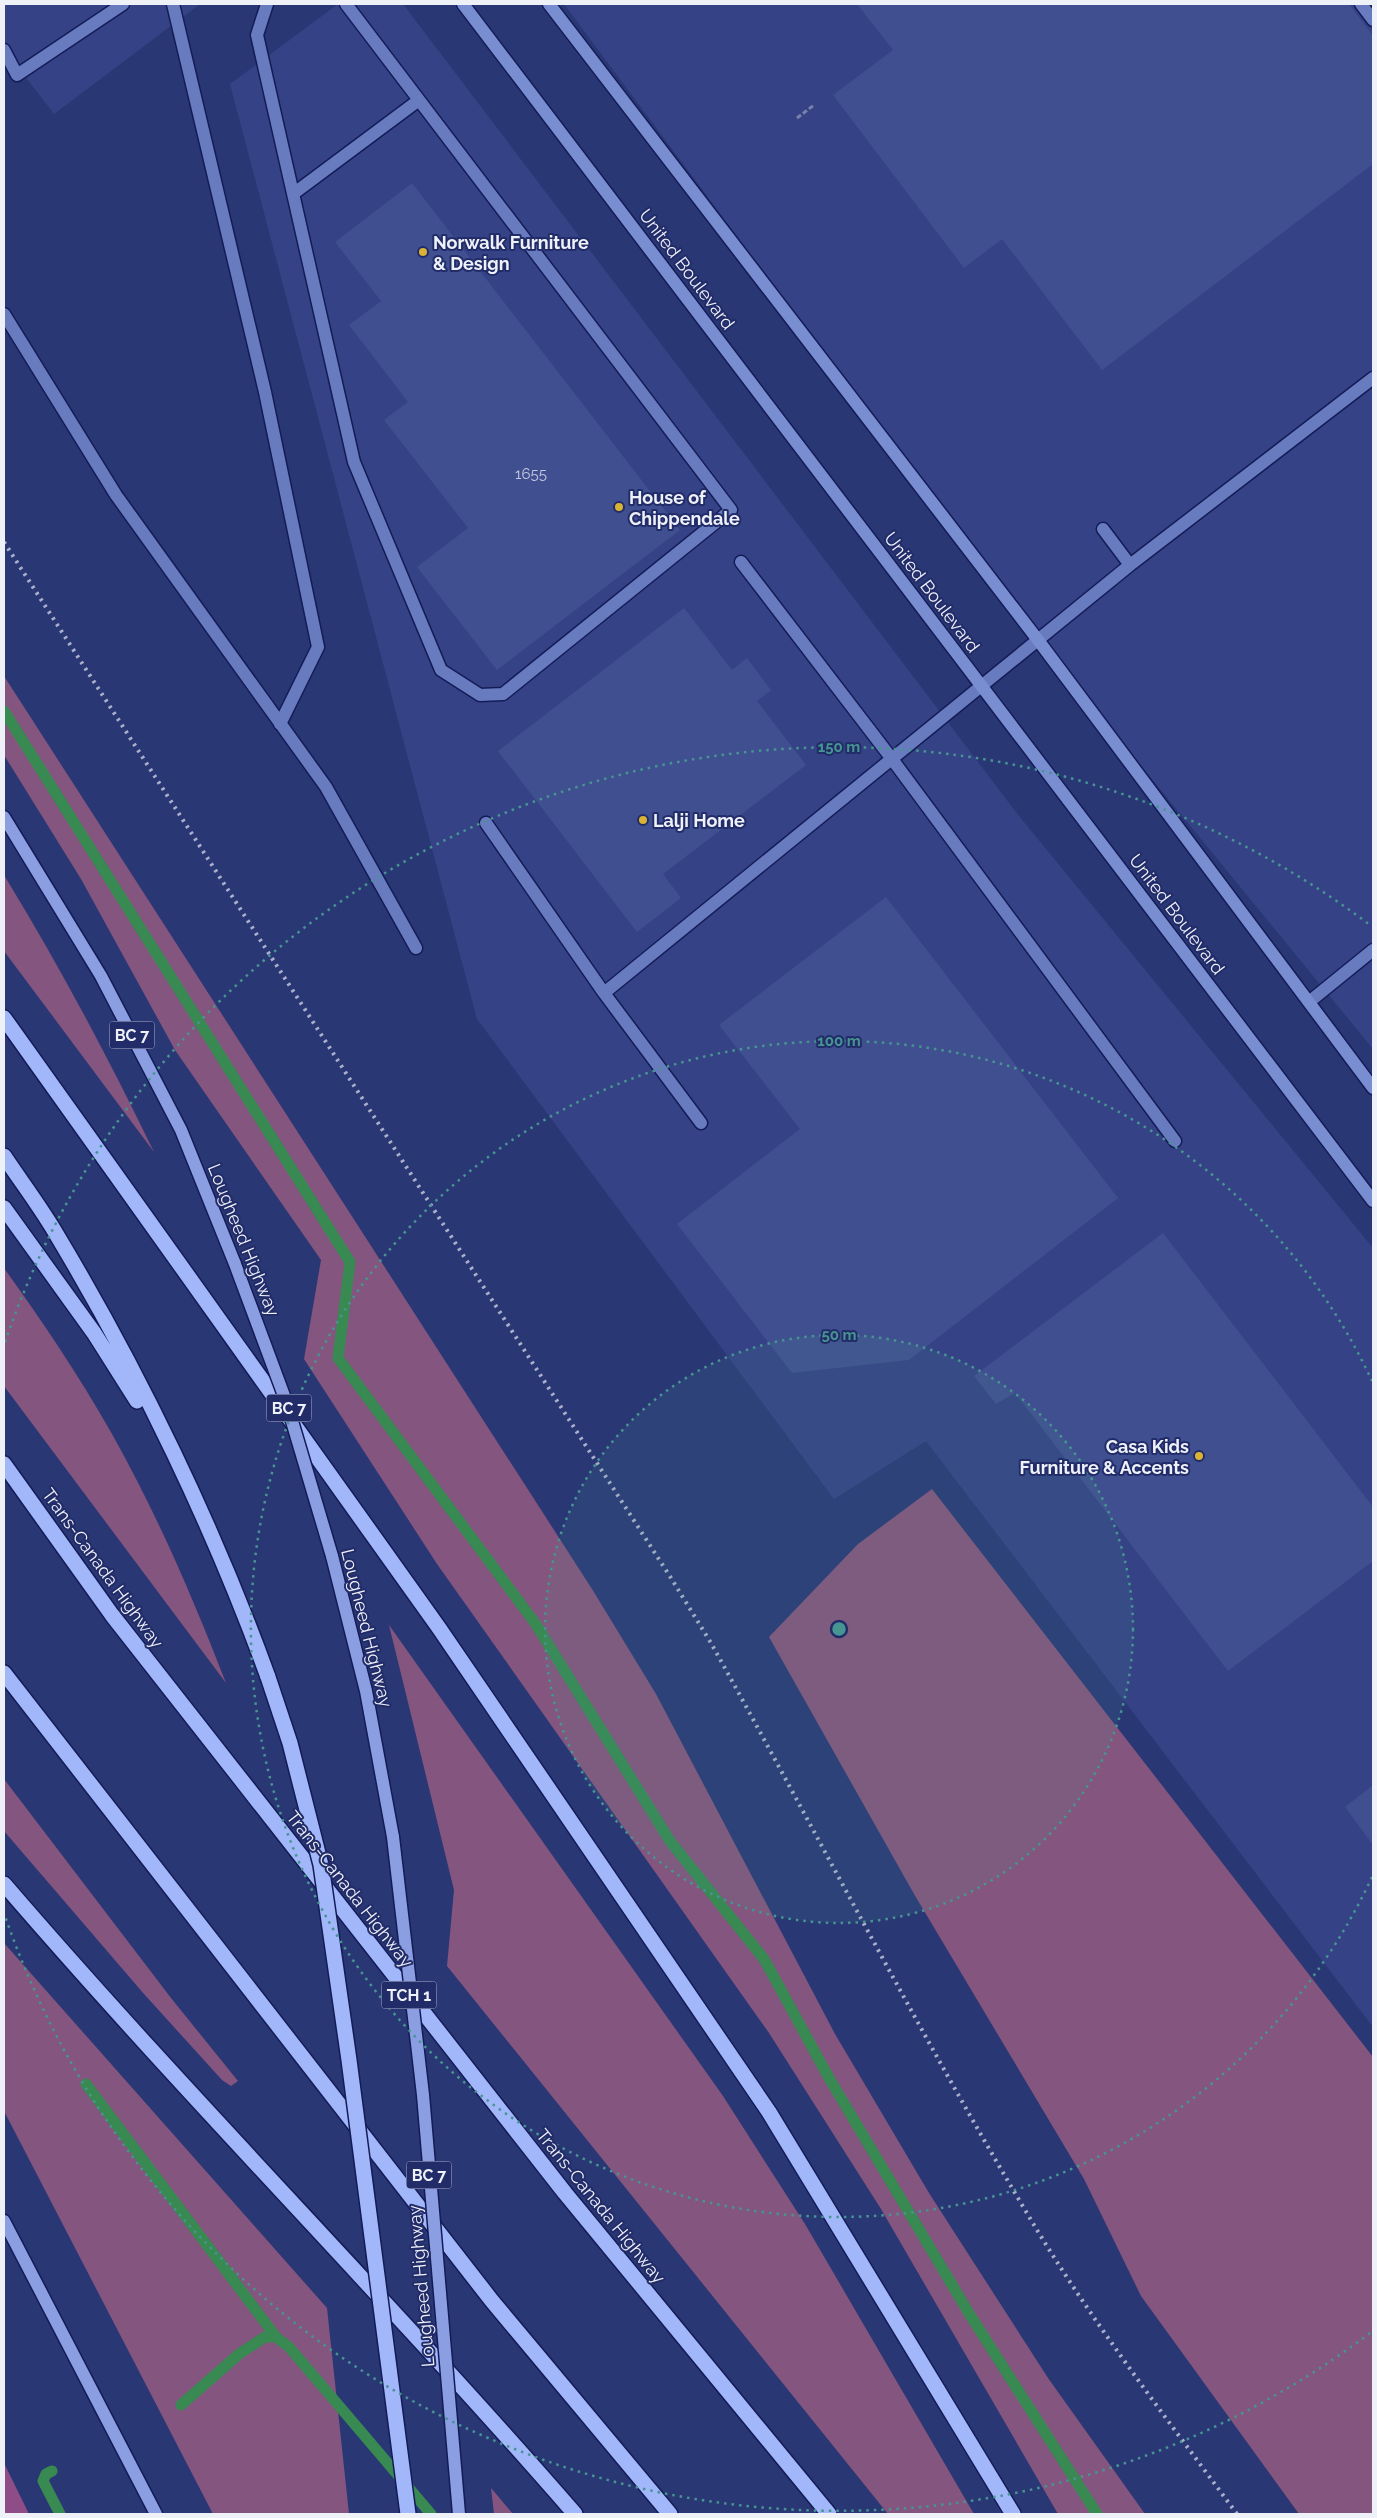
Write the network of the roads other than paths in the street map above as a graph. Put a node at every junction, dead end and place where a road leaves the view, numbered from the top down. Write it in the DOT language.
graph roads {
  1 [pos="123,4"];
  2 [pos="173,4"];
  3 [pos="267,4"];
  4 [pos="346,4"];
  5 [pos="463,4"];
  6 [pos="549,4"];
  7 [pos="1361,4"];
  8 [pos="1373,20"];
  9 [pos="4,50"];
  10 [pos="419,100"];
  11 [pos="293,194"];
  12 [pos="4,314"];
  13 [pos="1373,378"];
  14 [pos="1102,529"];
  15 [pos="741,562"];
  16 [pos="1130,565"];
  17 [pos="1038,640"];
  18 [pos="982,686"];
  19 [pos="280,724"];
  20 [pos="892,759"];
  21 [pos="4,817"];
  22 [pos="486,824"];
  23 [pos="416,948"];
  24 [pos="1373,950"];
  25 [pos="604,993"];
  26 [pos="1309,1002"];
  27 [pos="4,1018"];
  28 [pos="1373,1088"];
  29 [pos="701,1123"];
  30 [pos="1175,1141"];
  31 [pos="4,1156"];
  32 [pos="1373,1201"];
  33 [pos="4,1208"];
  34 [pos="4,1464"];
  35 [pos="180,1470"];
  36 [pos="4,1673"];
  37 [pos="4,1884"];
  38 [pos="4,2221"];
  39 [pos="156,2514"];
  40 [pos="408,2514"];
  41 [pos="459,2514"];
  42 [pos="575,2514"];
  43 [pos="670,2514"];
  44 [pos="829,2514"];
  45 [pos="1013,2514"];
  1 -- 9 [label="lane"];
  2 -- 19 [label="lane"];
  3 -- 11 [label="lane"];
  4 -- 10 [label="lane"];
  5 -- 18 [label="main road, United Boulevard"];
  6 -- 17 [label="main road"];
  7 -- 8 [label="lane"];
  10 -- 11 [label="lane"];
  10 -- 11 [label="lane"];
  12 -- 19 [label="lane"];
  13 -- 16 [label="lane"];
  14 -- 16 [label="lane"];
  15 -- 20 [label="lane"];
  16 -- 17 [label="lane"];
  17 -- 18 [label="lane"];
  17 -- 26 [label="main road"];
  18 -- 20 [label="lane"];
  18 -- 32 [label="main road, United Boulevard"];
  19 -- 23 [label="lane"];
  20 -- 25 [label="lane"];
  20 -- 30 [label="lane"];
  21 -- 41 [label="main road, Lougheed Highway / BC 7, bridge"];
  22 -- 25 [label="lane"];
  24 -- 26 [label="lane"];
  25 -- 29 [label="lane"];
  26 -- 28 [label="main road"];
  27 -- 45 [label="highway"];
  31 -- 35 [label="highway"];
  33 -- 35 [label="highway"];
  34 -- 44 [label="highway, Trans-Canada Highway / TCH 1"];
  35 -- 40 [label="highway, bridge"];
  36 -- 43 [label="highway"];
  37 -- 42 [label="highway"];
  38 -- 39 [label="main road"];
}
